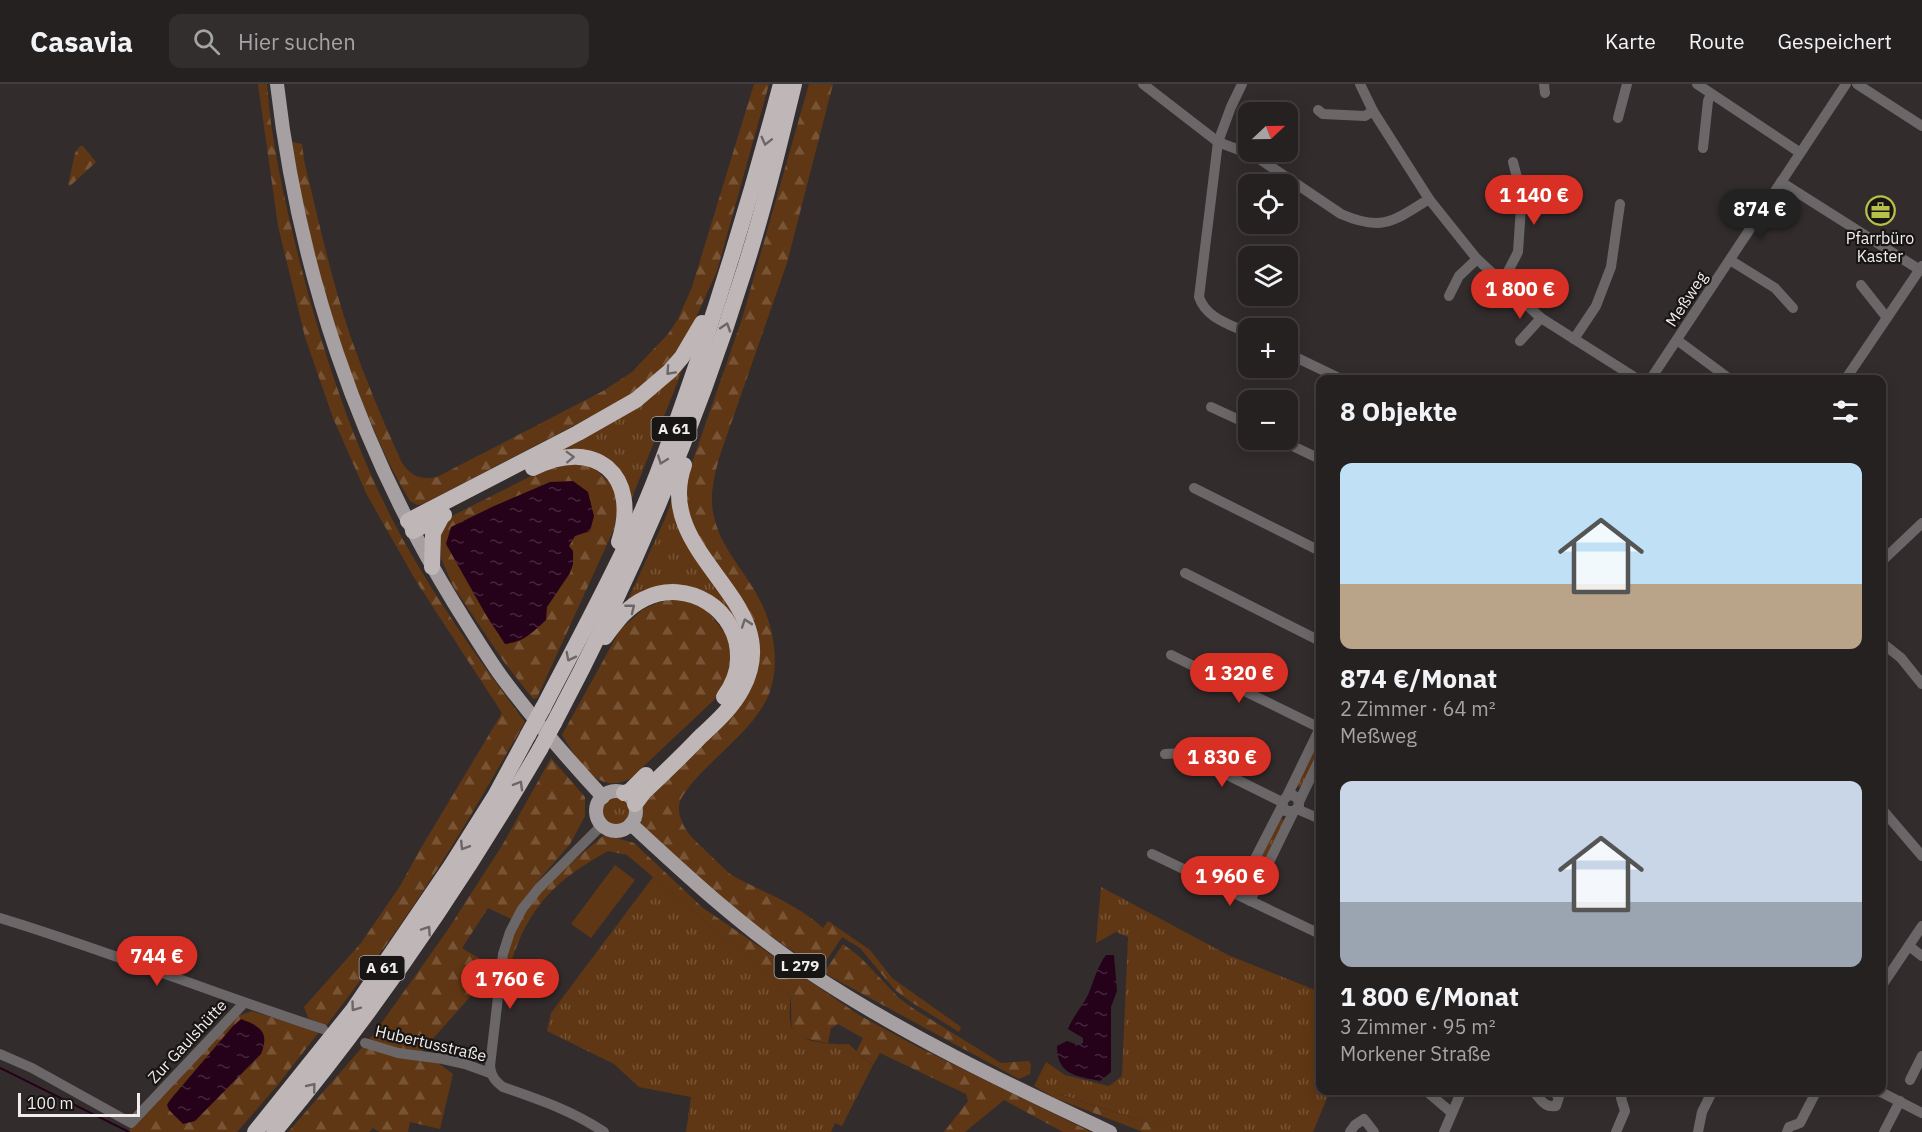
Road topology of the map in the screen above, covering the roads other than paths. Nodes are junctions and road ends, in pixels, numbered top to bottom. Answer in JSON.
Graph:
{"nodes":[{"id":1,"x":277,"y":84,"type":"edge"},
{"id":2,"x":781,"y":84,"type":"edge"},
{"id":3,"x":794,"y":84,"type":"edge"},
{"id":4,"x":1143,"y":84,"type":"edge"},
{"id":5,"x":1242,"y":84,"type":"edge"},
{"id":6,"x":1360,"y":84,"type":"edge"},
{"id":7,"x":1627,"y":84,"type":"edge"},
{"id":8,"x":1696,"y":84,"type":"edge"},
{"id":9,"x":1846,"y":84,"type":"edge"},
{"id":10,"x":1857,"y":84,"type":"edge"},
{"id":11,"x":1711,"y":94,"type":"junction"},
{"id":12,"x":1318,"y":110,"type":"dead end"},
{"id":13,"x":1373,"y":111,"type":"junction"},
{"id":14,"x":1618,"y":118,"type":"dead end"},
{"id":15,"x":1921,"y":123,"type":"edge"},
{"id":16,"x":1218,"y":142,"type":"junction"},
{"id":17,"x":1703,"y":148,"type":"dead end"},
{"id":18,"x":1800,"y":152,"type":"junction"},
{"id":19,"x":1513,"y":162,"type":"dead end"},
{"id":20,"x":1781,"y":182,"type":"junction"},
{"id":21,"x":1429,"y":199,"type":"junction"},
{"id":22,"x":1620,"y":204,"type":"dead end"},
{"id":23,"x":1476,"y":259,"type":"junction"},
{"id":24,"x":1730,"y":260,"type":"junction"},
{"id":25,"x":729,"y":266,"type":"junction"},
{"id":26,"x":1921,"y":268,"type":"edge"},
{"id":27,"x":1502,"y":284,"type":"junction"},
{"id":28,"x":1861,"y":285,"type":"dead end"},
{"id":29,"x":1449,"y":296,"type":"dead end"},
{"id":30,"x":1793,"y":308,"type":"dead end"},
{"id":31,"x":1541,"y":318,"type":"junction"},
{"id":32,"x":1887,"y":318,"type":"junction"},
{"id":33,"x":1238,"y":328,"type":"edge"},
{"id":34,"x":1574,"y":339,"type":"junction"},
{"id":35,"x":1677,"y":340,"type":"junction"},
{"id":36,"x":1520,"y":341,"type":"dead end"},
{"id":37,"x":1298,"y":358,"type":"edge"},
{"id":38,"x":1333,"y":375,"type":"edge"},
{"id":39,"x":1631,"y":375,"type":"edge"},
{"id":40,"x":1653,"y":375,"type":"edge"},
{"id":41,"x":1724,"y":375,"type":"edge"},
{"id":42,"x":1848,"y":375,"type":"edge"},
{"id":43,"x":700,"y":402,"type":"junction"},
{"id":44,"x":1211,"y":407,"type":"dead end"},
{"id":45,"x":1238,"y":419,"type":"edge"},
{"id":46,"x":1298,"y":449,"type":"edge"},
{"id":47,"x":1316,"y":457,"type":"edge"},
{"id":48,"x":1194,"y":488,"type":"dead end"},
{"id":49,"x":442,"y":516,"type":"junction"},
{"id":50,"x":1922,"y":523,"type":"edge"},
{"id":51,"x":410,"y":526,"type":"junction"},
{"id":52,"x":1316,"y":549,"type":"edge"},
{"id":53,"x":1886,"y":557,"type":"edge"},
{"id":54,"x":432,"y":567,"type":"junction"},
{"id":55,"x":1185,"y":573,"type":"dead end"},
{"id":56,"x":606,"y":586,"type":"junction"},
{"id":57,"x":1316,"y":639,"type":"edge"},
{"id":58,"x":1886,"y":646,"type":"edge"},
{"id":59,"x":1171,"y":655,"type":"dead end"},
{"id":60,"x":582,"y":670,"type":"junction"},
{"id":61,"x":1922,"y":684,"type":"edge"},
{"id":62,"x":1316,"y":726,"type":"edge"},
{"id":63,"x":1316,"y":736,"type":"edge"},
{"id":64,"x":1165,"y":754,"type":"dead end"},
{"id":65,"x":1316,"y":767,"type":"edge"},
{"id":66,"x":603,"y":797,"type":"junction"},
{"id":67,"x":629,"y":799,"type":"junction"},
{"id":68,"x":1284,"y":801,"type":"junction"},
{"id":69,"x":1297,"y":808,"type":"junction"},
{"id":70,"x":1886,"y":814,"type":"edge"},
{"id":71,"x":1316,"y":817,"type":"edge"},
{"id":72,"x":602,"y":825,"type":"junction"},
{"id":73,"x":631,"y":825,"type":"junction"},
{"id":74,"x":1152,"y":854,"type":"dead end"},
{"id":75,"x":1922,"y":856,"type":"edge"},
{"id":76,"x":1237,"y":894,"type":"junction"},
{"id":77,"x":1250,"y":901,"type":"junction"},
{"id":78,"x":0,"y":918,"type":"edge"},
{"id":79,"x":1922,"y":926,"type":"edge"},
{"id":80,"x":1316,"y":932,"type":"edge"},
{"id":81,"x":1909,"y":946,"type":"junction"},
{"id":82,"x":1922,"y":956,"type":"edge"},
{"id":83,"x":1886,"y":980,"type":"edge"},
{"id":84,"x":244,"y":1003,"type":"junction"},
{"id":85,"x":323,"y":1029,"type":"dead end"},
{"id":86,"x":365,"y":1043,"type":"dead end"},
{"id":87,"x":0,"y":1054,"type":"edge"},
{"id":88,"x":1922,"y":1056,"type":"edge"},
{"id":89,"x":490,"y":1073,"type":"junction"},
{"id":90,"x":1910,"y":1080,"type":"dead end"},
{"id":91,"x":1886,"y":1094,"type":"edge"},
{"id":92,"x":1431,"y":1095,"type":"edge"},
{"id":93,"x":1460,"y":1095,"type":"edge"},
{"id":94,"x":1538,"y":1095,"type":"edge"},
{"id":95,"x":1557,"y":1095,"type":"edge"},
{"id":96,"x":1622,"y":1095,"type":"edge"},
{"id":97,"x":1710,"y":1095,"type":"edge"},
{"id":98,"x":1814,"y":1095,"type":"edge"},
{"id":99,"x":1899,"y":1101,"type":"junction"},
{"id":100,"x":1452,"y":1113,"type":"junction"},
{"id":101,"x":1922,"y":1113,"type":"edge"},
{"id":102,"x":255,"y":1132,"type":"edge"},
{"id":103,"x":274,"y":1132,"type":"edge"},
{"id":104,"x":604,"y":1132,"type":"edge"},
{"id":105,"x":1110,"y":1132,"type":"edge"},
{"id":106,"x":1350,"y":1132,"type":"edge"},
{"id":107,"x":1374,"y":1132,"type":"edge"},
{"id":108,"x":1444,"y":1132,"type":"edge"},
{"id":109,"x":1616,"y":1132,"type":"edge"},
{"id":110,"x":1698,"y":1132,"type":"edge"},
{"id":111,"x":1787,"y":1132,"type":"edge"},
{"id":112,"x":1884,"y":1132,"type":"edge"}],
"edges":[{"from":1,"to":51,"type":"main road"},
{"from":2,"to":25,"type":"highway","number":"A 61","one_way":true},
{"from":43,"to":3,"type":"highway","number":"A 61","one_way":true},
{"from":4,"to":16,"type":"street"},
{"from":5,"to":16,"type":"street"},
{"from":6,"to":13,"type":"street"},
{"from":7,"to":14,"type":"street"},
{"from":8,"to":11,"type":"street"},
{"from":9,"to":18,"type":"street","name":"Meßweg"},
{"from":10,"to":15,"type":"street"},
{"from":11,"to":17,"type":"street"},
{"from":11,"to":18,"type":"street"},
{"from":12,"to":13,"type":"street"},
{"from":13,"to":21,"type":"street"},
{"from":16,"to":21,"type":"street"},
{"from":16,"to":33,"type":"street"},
{"from":18,"to":20,"type":"street","name":"Meßweg"},
{"from":19,"to":27,"type":"street"},
{"from":20,"to":24,"type":"street","name":"Meßweg"},
{"from":20,"to":26,"type":"street"},
{"from":21,"to":23,"type":"street"},
{"from":22,"to":34,"type":"street"},
{"from":23,"to":27,"type":"street"},
{"from":23,"to":29,"type":"street"},
{"from":24,"to":30,"type":"street"},
{"from":24,"to":35,"type":"street","name":"Meßweg"},
{"from":25,"to":51,"type":"highway","one_way":true},
{"from":25,"to":56,"type":"highway","number":"A 61","one_way":true},
{"from":26,"to":32,"type":"street"},
{"from":27,"to":31,"type":"street"},
{"from":28,"to":32,"type":"street"},
{"from":31,"to":34,"type":"street"},
{"from":31,"to":36,"type":"street"},
{"from":32,"to":42,"type":"street"},
{"from":34,"to":39,"type":"street"},
{"from":35,"to":40,"type":"street","name":"Meßweg"},
{"from":35,"to":41,"type":"street"},
{"from":37,"to":38,"type":"street"},
{"from":43,"to":60,"type":"highway","number":"A 61"},
{"from":67,"to":43,"type":"highway","one_way":true},
{"from":44,"to":45,"type":"street"},
{"from":46,"to":47,"type":"street"},
{"from":48,"to":52,"type":"street"},
{"from":49,"to":51,"type":"highway"},
{"from":49,"to":54,"type":"highway"},
{"from":49,"to":56,"type":"highway","one_way":true},
{"from":50,"to":53,"type":"street"},
{"from":51,"to":54,"type":"main road"},
{"from":54,"to":66,"type":"main road"},
{"from":55,"to":57,"type":"street"},
{"from":56,"to":102,"type":"highway","number":"A 61","one_way":true,"bridge":true},
{"from":58,"to":61,"type":"street"},
{"from":59,"to":62,"type":"street"},
{"from":60,"to":67,"type":"highway","one_way":true},
{"from":103,"to":60,"type":"highway","number":"A 61","one_way":true,"bridge":true},
{"from":63,"to":68,"type":"street"},
{"from":64,"to":68,"type":"street"},
{"from":65,"to":69,"type":"street"},
{"from":66,"to":67,"type":"main road"},
{"from":66,"to":72,"type":"main road"},
{"from":67,"to":73,"type":"main road"},
{"from":68,"to":69,"type":"street"},
{"from":68,"to":76,"type":"street"},
{"from":69,"to":71,"type":"street"},
{"from":69,"to":77,"type":"street"},
{"from":70,"to":75,"type":"street"},
{"from":72,"to":73,"type":"main road"},
{"from":72,"to":89,"type":"street"},
{"from":73,"to":105,"type":"main road","number":"L 279"},
{"from":74,"to":76,"type":"street"},
{"from":76,"to":77,"type":"street"},
{"from":77,"to":80,"type":"street"},
{"from":78,"to":84,"type":"street"},
{"from":79,"to":81,"type":"street"},
{"from":81,"to":82,"type":"street"},
{"from":81,"to":83,"type":"street"},
{"from":84,"to":85,"type":"street"},
{"from":84,"to":87,"type":"street","name":"Zur Gaulshütte"},
{"from":86,"to":89,"type":"street","name":"Hubertusstraße"},
{"from":88,"to":90,"type":"street"},
{"from":89,"to":104,"type":"street","name":"Hubertusstraße"},
{"from":91,"to":99,"type":"street"},
{"from":92,"to":100,"type":"street"},
{"from":93,"to":100,"type":"street"},
{"from":94,"to":95,"type":"street"},
{"from":96,"to":109,"type":"street"},
{"from":97,"to":110,"type":"street"},
{"from":98,"to":111,"type":"street"},
{"from":99,"to":101,"type":"street"},
{"from":99,"to":112,"type":"street"},
{"from":100,"to":108,"type":"street"},
{"from":106,"to":107,"type":"street"}]}
